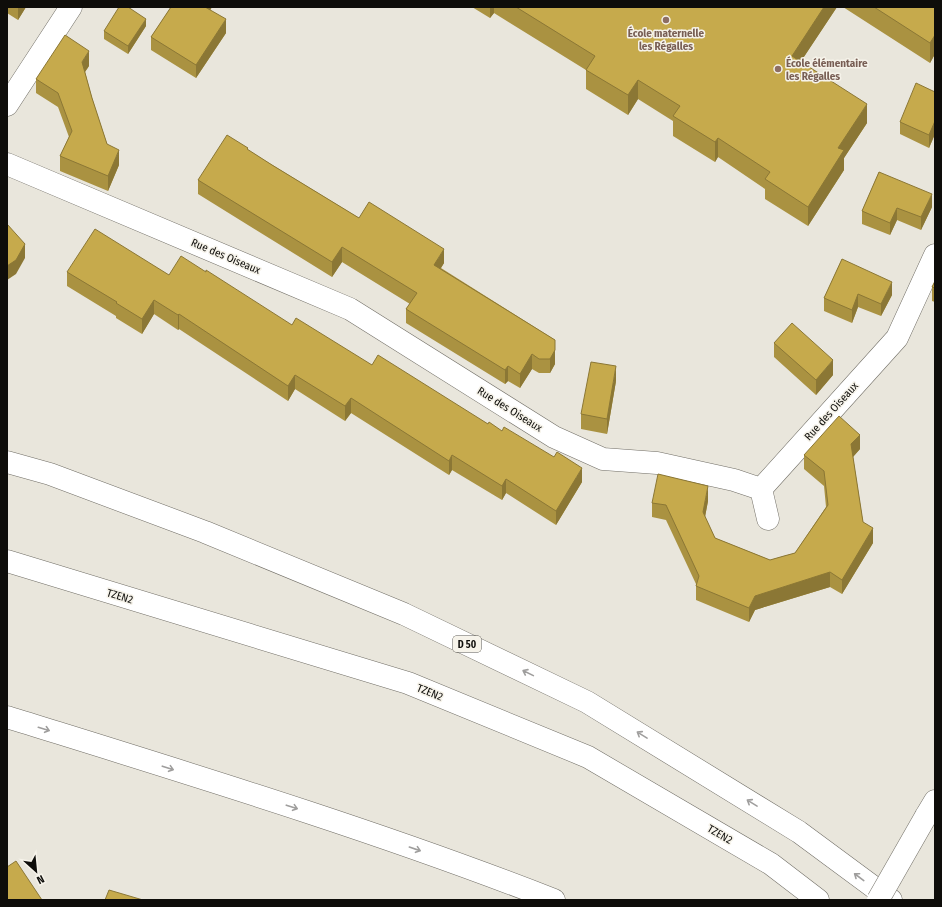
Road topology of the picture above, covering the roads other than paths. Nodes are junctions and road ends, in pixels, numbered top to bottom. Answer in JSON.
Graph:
{"nodes":[{"id":1,"x":70,"y":7,"type":"edge"},
{"id":2,"x":7,"y":105,"type":"edge"},
{"id":3,"x":7,"y":164,"type":"edge"},
{"id":4,"x":935,"y":255,"type":"edge"},
{"id":5,"x":7,"y":462,"type":"edge"},
{"id":6,"x":761,"y":489,"type":"junction"},
{"id":7,"x":768,"y":520,"type":"dead end"},
{"id":8,"x":7,"y":562,"type":"edge"},
{"id":9,"x":7,"y":717,"type":"edge"},
{"id":10,"x":930,"y":808,"type":"edge"},
{"id":11,"x":554,"y":900,"type":"edge"},
{"id":12,"x":818,"y":900,"type":"edge"},
{"id":13,"x":878,"y":900,"type":"edge"},
{"id":14,"x":891,"y":900,"type":"edge"}],
"edges":[{"from":1,"to":2,"type":"main road"},
{"from":3,"to":6,"type":"main road","name":"Rue des Oiseaux"},
{"from":4,"to":6,"type":"main road","name":"Rue des Oiseaux"},
{"from":14,"to":5,"type":"main road","number":"D 50","one_way":true},
{"from":6,"to":7,"type":"main road"},
{"from":8,"to":12,"type":"main road","name":"TZEN2"},
{"from":9,"to":11,"type":"main road","one_way":true},
{"from":10,"to":13,"type":"main road","bridge":true}]}
